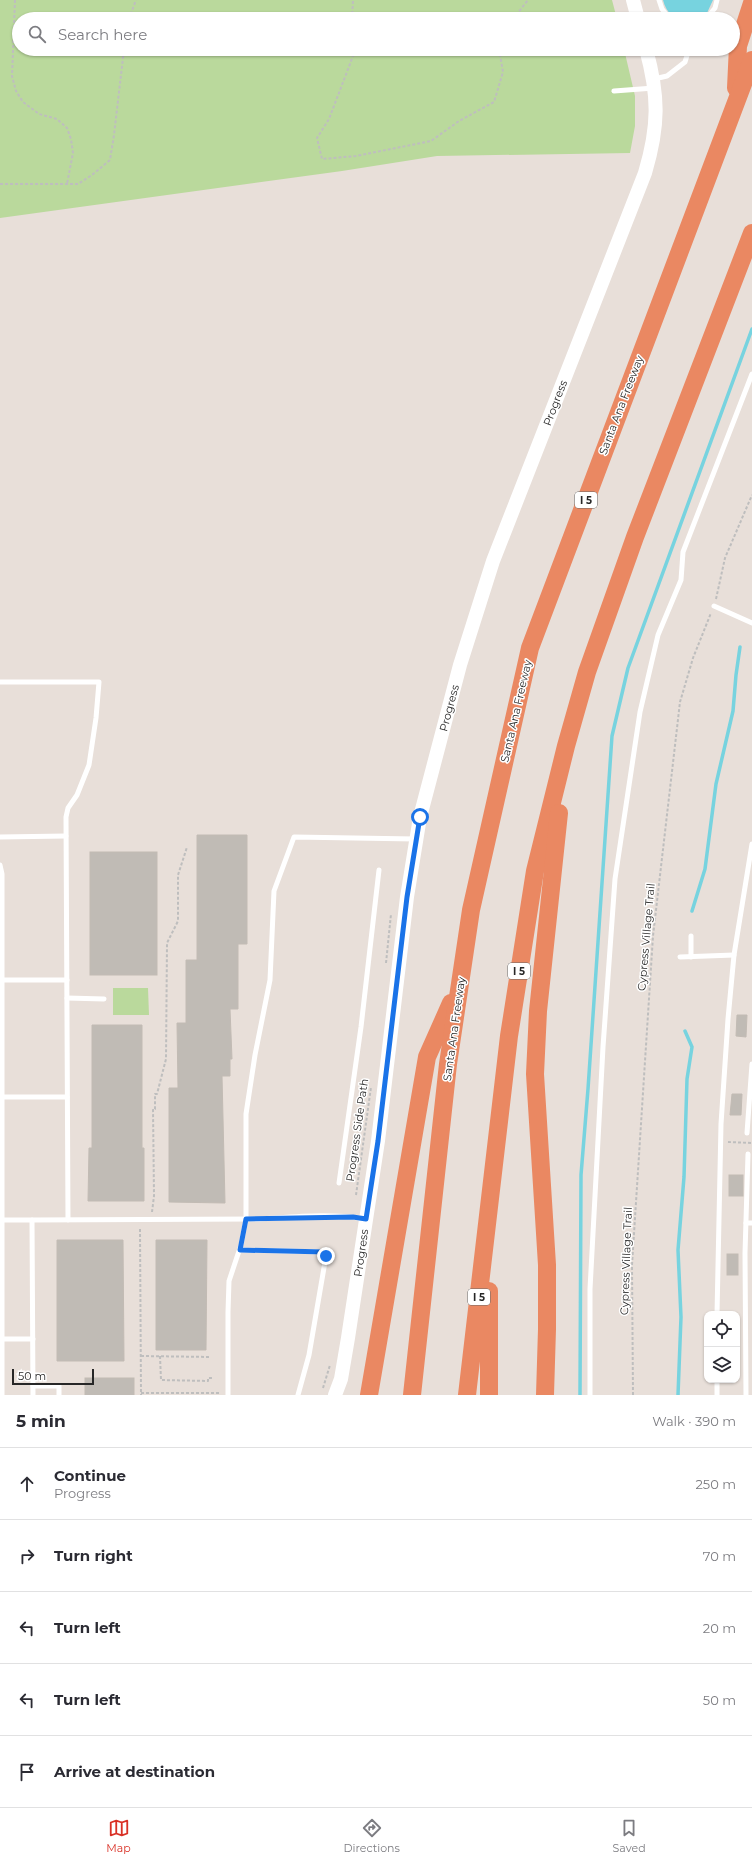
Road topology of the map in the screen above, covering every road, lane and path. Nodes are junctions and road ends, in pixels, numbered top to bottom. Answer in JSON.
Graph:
{"nodes":[{"id":1,"x":15,"y":0,"type":"edge"},
{"id":2,"x":136,"y":0,"type":"edge"},
{"id":3,"x":353,"y":0,"type":"edge"},
{"id":4,"x":528,"y":0,"type":"edge"},
{"id":5,"x":633,"y":0,"type":"edge"},
{"id":6,"x":659,"y":0,"type":"edge"},
{"id":7,"x":717,"y":0,"type":"edge"},
{"id":8,"x":752,"y":3,"type":"edge"},
{"id":9,"x":15,"y":12,"type":"edge"},
{"id":10,"x":132,"y":12,"type":"edge"},
{"id":11,"x":352,"y":12,"type":"edge"},
{"id":12,"x":519,"y":12,"type":"edge"},
{"id":13,"x":636,"y":12,"type":"edge"},
{"id":14,"x":664,"y":12,"type":"edge"},
{"id":15,"x":712,"y":12,"type":"edge"},
{"id":16,"x":740,"y":40,"type":"edge"},
{"id":17,"x":13,"y":56,"type":"edge"},
{"id":18,"x":123,"y":56,"type":"edge"},
{"id":19,"x":353,"y":56,"type":"edge"},
{"id":20,"x":501,"y":56,"type":"edge"},
{"id":21,"x":648,"y":56,"type":"edge"},
{"id":22,"x":687,"y":56,"type":"edge"},
{"id":23,"x":738,"y":56,"type":"edge"},
{"id":24,"x":752,"y":60,"type":"edge"},
{"id":25,"x":654,"y":83,"type":"junction"},
{"id":26,"x":614,"y":91,"type":"dead end"},
{"id":27,"x":736,"y":101,"type":"junction"},
{"id":28,"x":0,"y":184,"type":"edge"},
{"id":29,"x":67,"y":184,"type":"junction"},
{"id":30,"x":752,"y":232,"type":"edge"},
{"id":31,"x":752,"y":374,"type":"edge"},
{"id":32,"x":752,"y":495,"type":"edge"},
{"id":33,"x":714,"y":606,"type":"junction"},
{"id":34,"x":752,"y":623,"type":"edge"},
{"id":35,"x":0,"y":682,"type":"edge"},
{"id":36,"x":566,"y":746,"type":"junction"},
{"id":37,"x":66,"y":836,"type":"junction"},
{"id":38,"x":0,"y":837,"type":"edge"},
{"id":39,"x":417,"y":839,"type":"junction"},
{"id":40,"x":752,"y":844,"type":"edge"},
{"id":41,"x":187,"y":848,"type":"dead end"},
{"id":42,"x":0,"y":865,"type":"edge"},
{"id":43,"x":379,"y":870,"type":"dead end"},
{"id":44,"x":692,"y":936,"type":"dead end"},
{"id":45,"x":734,"y":955,"type":"junction"},
{"id":46,"x":680,"y":957,"type":"dead end"},
{"id":47,"x":691,"y":957,"type":"junction"},
{"id":48,"x":2,"y":980,"type":"junction"},
{"id":49,"x":67,"y":980,"type":"junction"},
{"id":50,"x":461,"y":980,"type":"junction"},
{"id":51,"x":67,"y":998,"type":"junction"},
{"id":52,"x":104,"y":998,"type":"dead end"},
{"id":53,"x":752,"y":1065,"type":"edge"},
{"id":54,"x":371,"y":1085,"type":"dead end"},
{"id":55,"x":2,"y":1097,"type":"junction"},
{"id":56,"x":68,"y":1097,"type":"junction"},
{"id":57,"x":746,"y":1133,"type":"joint"},
{"id":58,"x":720,"y":1142,"type":"junction"},
{"id":59,"x":751,"y":1143,"type":"edge"},
{"id":60,"x":748,"y":1154,"type":"joint"},
{"id":61,"x":339,"y":1183,"type":"dead end"},
{"id":62,"x":490,"y":1198,"type":"junction"},
{"id":63,"x":355,"y":1201,"type":"dead end"},
{"id":64,"x":152,"y":1209,"type":"dead end"},
{"id":65,"x":246,"y":1219,"type":"junction"},
{"id":66,"x":366,"y":1219,"type":"junction"},
{"id":67,"x":2,"y":1220,"type":"junction"},
{"id":68,"x":32,"y":1220,"type":"junction"},
{"id":69,"x":68,"y":1220,"type":"junction"},
{"id":70,"x":746,"y":1223,"type":"junction"},
{"id":71,"x":752,"y":1223,"type":"edge"},
{"id":72,"x":140,"y":1229,"type":"dead end"},
{"id":73,"x":240,"y":1250,"type":"junction"},
{"id":74,"x":717,"y":1311,"type":"edge"},
{"id":75,"x":2,"y":1339,"type":"junction"},
{"id":76,"x":33,"y":1339,"type":"junction"},
{"id":77,"x":141,"y":1356,"type":"junction"},
{"id":78,"x":160,"y":1356,"type":"junction"},
{"id":79,"x":211,"y":1357,"type":"dead end"},
{"id":80,"x":330,"y":1363,"type":"dead end"},
{"id":81,"x":212,"y":1378,"type":"dead end"},
{"id":82,"x":717,"y":1383,"type":"edge"},
{"id":83,"x":33,"y":1386,"type":"junction"},
{"id":84,"x":141,"y":1394,"type":"edge"},
{"id":85,"x":228,"y":1394,"type":"edge"},
{"id":86,"x":328,"y":1394,"type":"edge"},
{"id":87,"x":2,"y":1395,"type":"edge"},
{"id":88,"x":33,"y":1395,"type":"edge"},
{"id":89,"x":58,"y":1395,"type":"edge"},
{"id":90,"x":298,"y":1395,"type":"edge"},
{"id":91,"x":369,"y":1395,"type":"edge"},
{"id":92,"x":412,"y":1395,"type":"edge"},
{"id":93,"x":467,"y":1395,"type":"edge"},
{"id":94,"x":489,"y":1395,"type":"edge"},
{"id":95,"x":545,"y":1395,"type":"edge"},
{"id":96,"x":590,"y":1395,"type":"edge"},
{"id":97,"x":633,"y":1395,"type":"edge"},
{"id":98,"x":717,"y":1395,"type":"edge"},
{"id":99,"x":746,"y":1395,"type":"edge"}],
"edges":[{"from":1,"to":9,"type":"path"},
{"from":2,"to":10,"type":"path"},
{"from":3,"to":11,"type":"path"},
{"from":4,"to":12,"type":"path"},
{"from":5,"to":13,"type":"street"},
{"from":6,"to":14,"type":"lane"},
{"from":7,"to":15,"type":"lane"},
{"from":8,"to":16,"type":"highway"},
{"from":17,"to":29,"type":"path"},
{"from":18,"to":29,"type":"path"},
{"from":19,"to":20,"type":"path"},
{"from":21,"to":25,"type":"street","name":"Progress"},
{"from":22,"to":25,"type":"lane"},
{"from":23,"to":27,"type":"highway"},
{"from":24,"to":27,"type":"highway","name":"Santa Ana Freeway","number":"I 5"},
{"from":25,"to":26,"type":"lane"},
{"from":25,"to":39,"type":"street","name":"Progress"},
{"from":27,"to":50,"type":"highway","name":"Santa Ana Freeway","number":"I 5"},
{"from":28,"to":29,"type":"path"},
{"from":30,"to":36,"type":"highway","number":"I 5"},
{"from":31,"to":96,"type":"lane"},
{"from":32,"to":33,"type":"path","name":"Cypress Village Trail"},
{"from":33,"to":34,"type":"lane"},
{"from":33,"to":97,"type":"path","name":"Cypress Village Trail"},
{"from":35,"to":37,"type":"lane"},
{"from":36,"to":62,"type":"highway","number":"I 5"},
{"from":36,"to":95,"type":"highway"},
{"from":37,"to":38,"type":"lane"},
{"from":37,"to":49,"type":"lane"},
{"from":39,"to":65,"type":"lane"},
{"from":39,"to":66,"type":"street","name":"Progress"},
{"from":40,"to":45,"type":"lane"},
{"from":41,"to":64,"type":"path"},
{"from":42,"to":48,"type":"lane"},
{"from":43,"to":61,"type":"lane"},
{"from":44,"to":47,"type":"lane"},
{"from":45,"to":47,"type":"lane"},
{"from":45,"to":58,"type":"lane"},
{"from":46,"to":47,"type":"lane"},
{"from":48,"to":49,"type":"lane"},
{"from":48,"to":55,"type":"lane"},
{"from":49,"to":51,"type":"lane"},
{"from":50,"to":91,"type":"highway"},
{"from":50,"to":92,"type":"highway","name":"Santa Ana Freeway","number":"I 5"},
{"from":51,"to":52,"type":"lane"},
{"from":51,"to":56,"type":"lane"},
{"from":53,"to":57,"type":"lane"},
{"from":54,"to":63,"type":"path","name":"Progress Side Path"},
{"from":55,"to":56,"type":"lane"},
{"from":55,"to":67,"type":"lane"},
{"from":56,"to":69,"type":"lane"},
{"from":57,"to":59,"type":"path"},
{"from":58,"to":59,"type":"path"},
{"from":58,"to":74,"type":"lane"},
{"from":59,"to":60,"type":"path"},
{"from":60,"to":70,"type":"lane"},
{"from":62,"to":93,"type":"highway","number":"I 5"},
{"from":62,"to":94,"type":"highway"},
{"from":65,"to":66,"type":"lane"},
{"from":65,"to":69,"type":"lane"},
{"from":65,"to":73,"type":"lane"},
{"from":66,"to":86,"type":"street","name":"Progress"},
{"from":67,"to":68,"type":"lane"},
{"from":67,"to":75,"type":"lane"},
{"from":68,"to":69,"type":"lane"},
{"from":68,"to":76,"type":"lane"},
{"from":70,"to":71,"type":"lane"},
{"from":70,"to":99,"type":"lane"},
{"from":72,"to":77,"type":"path"},
{"from":73,"to":85,"type":"lane"},
{"from":73,"to":90,"type":"lane"},
{"from":75,"to":76,"type":"lane"},
{"from":75,"to":87,"type":"lane"},
{"from":76,"to":83,"type":"lane"},
{"from":77,"to":78,"type":"path"},
{"from":77,"to":84,"type":"path"},
{"from":78,"to":79,"type":"path"},
{"from":78,"to":81,"type":"path"},
{"from":80,"to":86,"type":"path"},
{"from":82,"to":98,"type":"lane"},
{"from":83,"to":88,"type":"lane"},
{"from":83,"to":89,"type":"lane"},
{"from":84,"to":85,"type":"path"}]}
